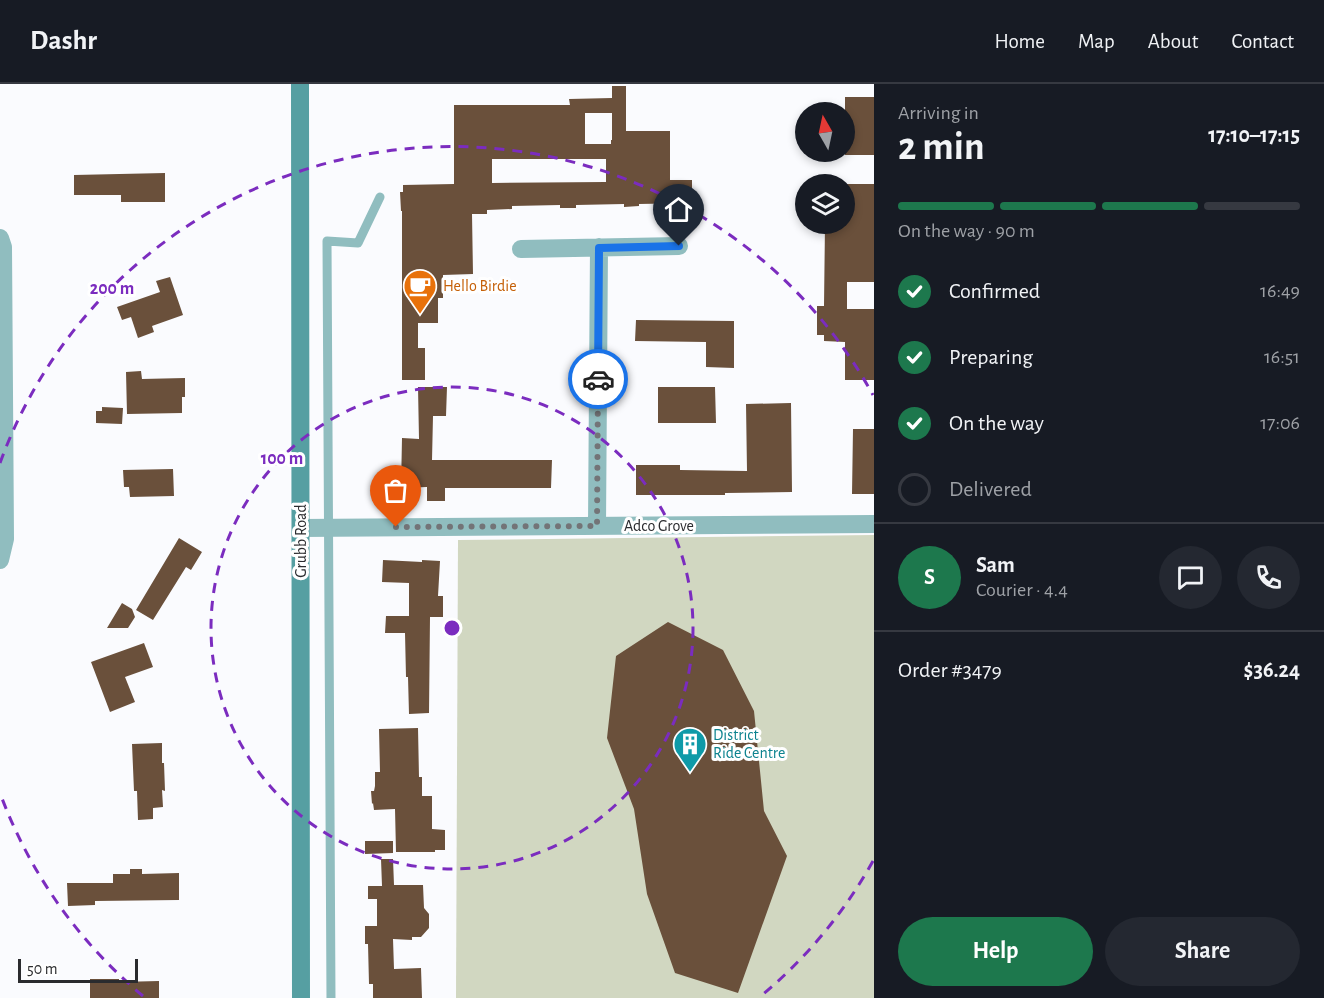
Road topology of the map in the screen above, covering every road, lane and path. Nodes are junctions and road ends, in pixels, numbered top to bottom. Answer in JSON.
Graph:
{"nodes":[{"id":1,"x":300,"y":84,"type":"edge"},
{"id":2,"x":380,"y":197,"type":"dead end"},
{"id":3,"x":0,"y":238,"type":"edge"},
{"id":4,"x":679,"y":246,"type":"dead end"},
{"id":5,"x":599,"y":248,"type":"junction"},
{"id":6,"x":521,"y":249,"type":"dead end"},
{"id":7,"x":874,"y":524,"type":"edge"},
{"id":8,"x":597,"y":526,"type":"junction"},
{"id":9,"x":301,"y":528,"type":"junction"},
{"id":10,"x":328,"y":528,"type":"junction"},
{"id":11,"x":0,"y":560,"type":"edge"},
{"id":12,"x":301,"y":998,"type":"edge"},
{"id":13,"x":331,"y":998,"type":"edge"}],
"edges":[{"from":1,"to":9,"type":"main road","name":"Grubb Road"},
{"from":2,"to":10,"type":"lane","name":"Grubb Road"},
{"from":3,"to":11,"type":"street"},
{"from":4,"to":5,"type":"street"},
{"from":5,"to":6,"type":"street"},
{"from":5,"to":8,"type":"street"},
{"from":7,"to":8,"type":"street","name":"Adco Grove"},
{"from":8,"to":10,"type":"street","name":"Adco Grove"},
{"from":9,"to":10,"type":"street","name":"Adco Grove"},
{"from":9,"to":12,"type":"main road","name":"Grubb Road"},
{"from":10,"to":13,"type":"lane","name":"Grubb Road"}]}
